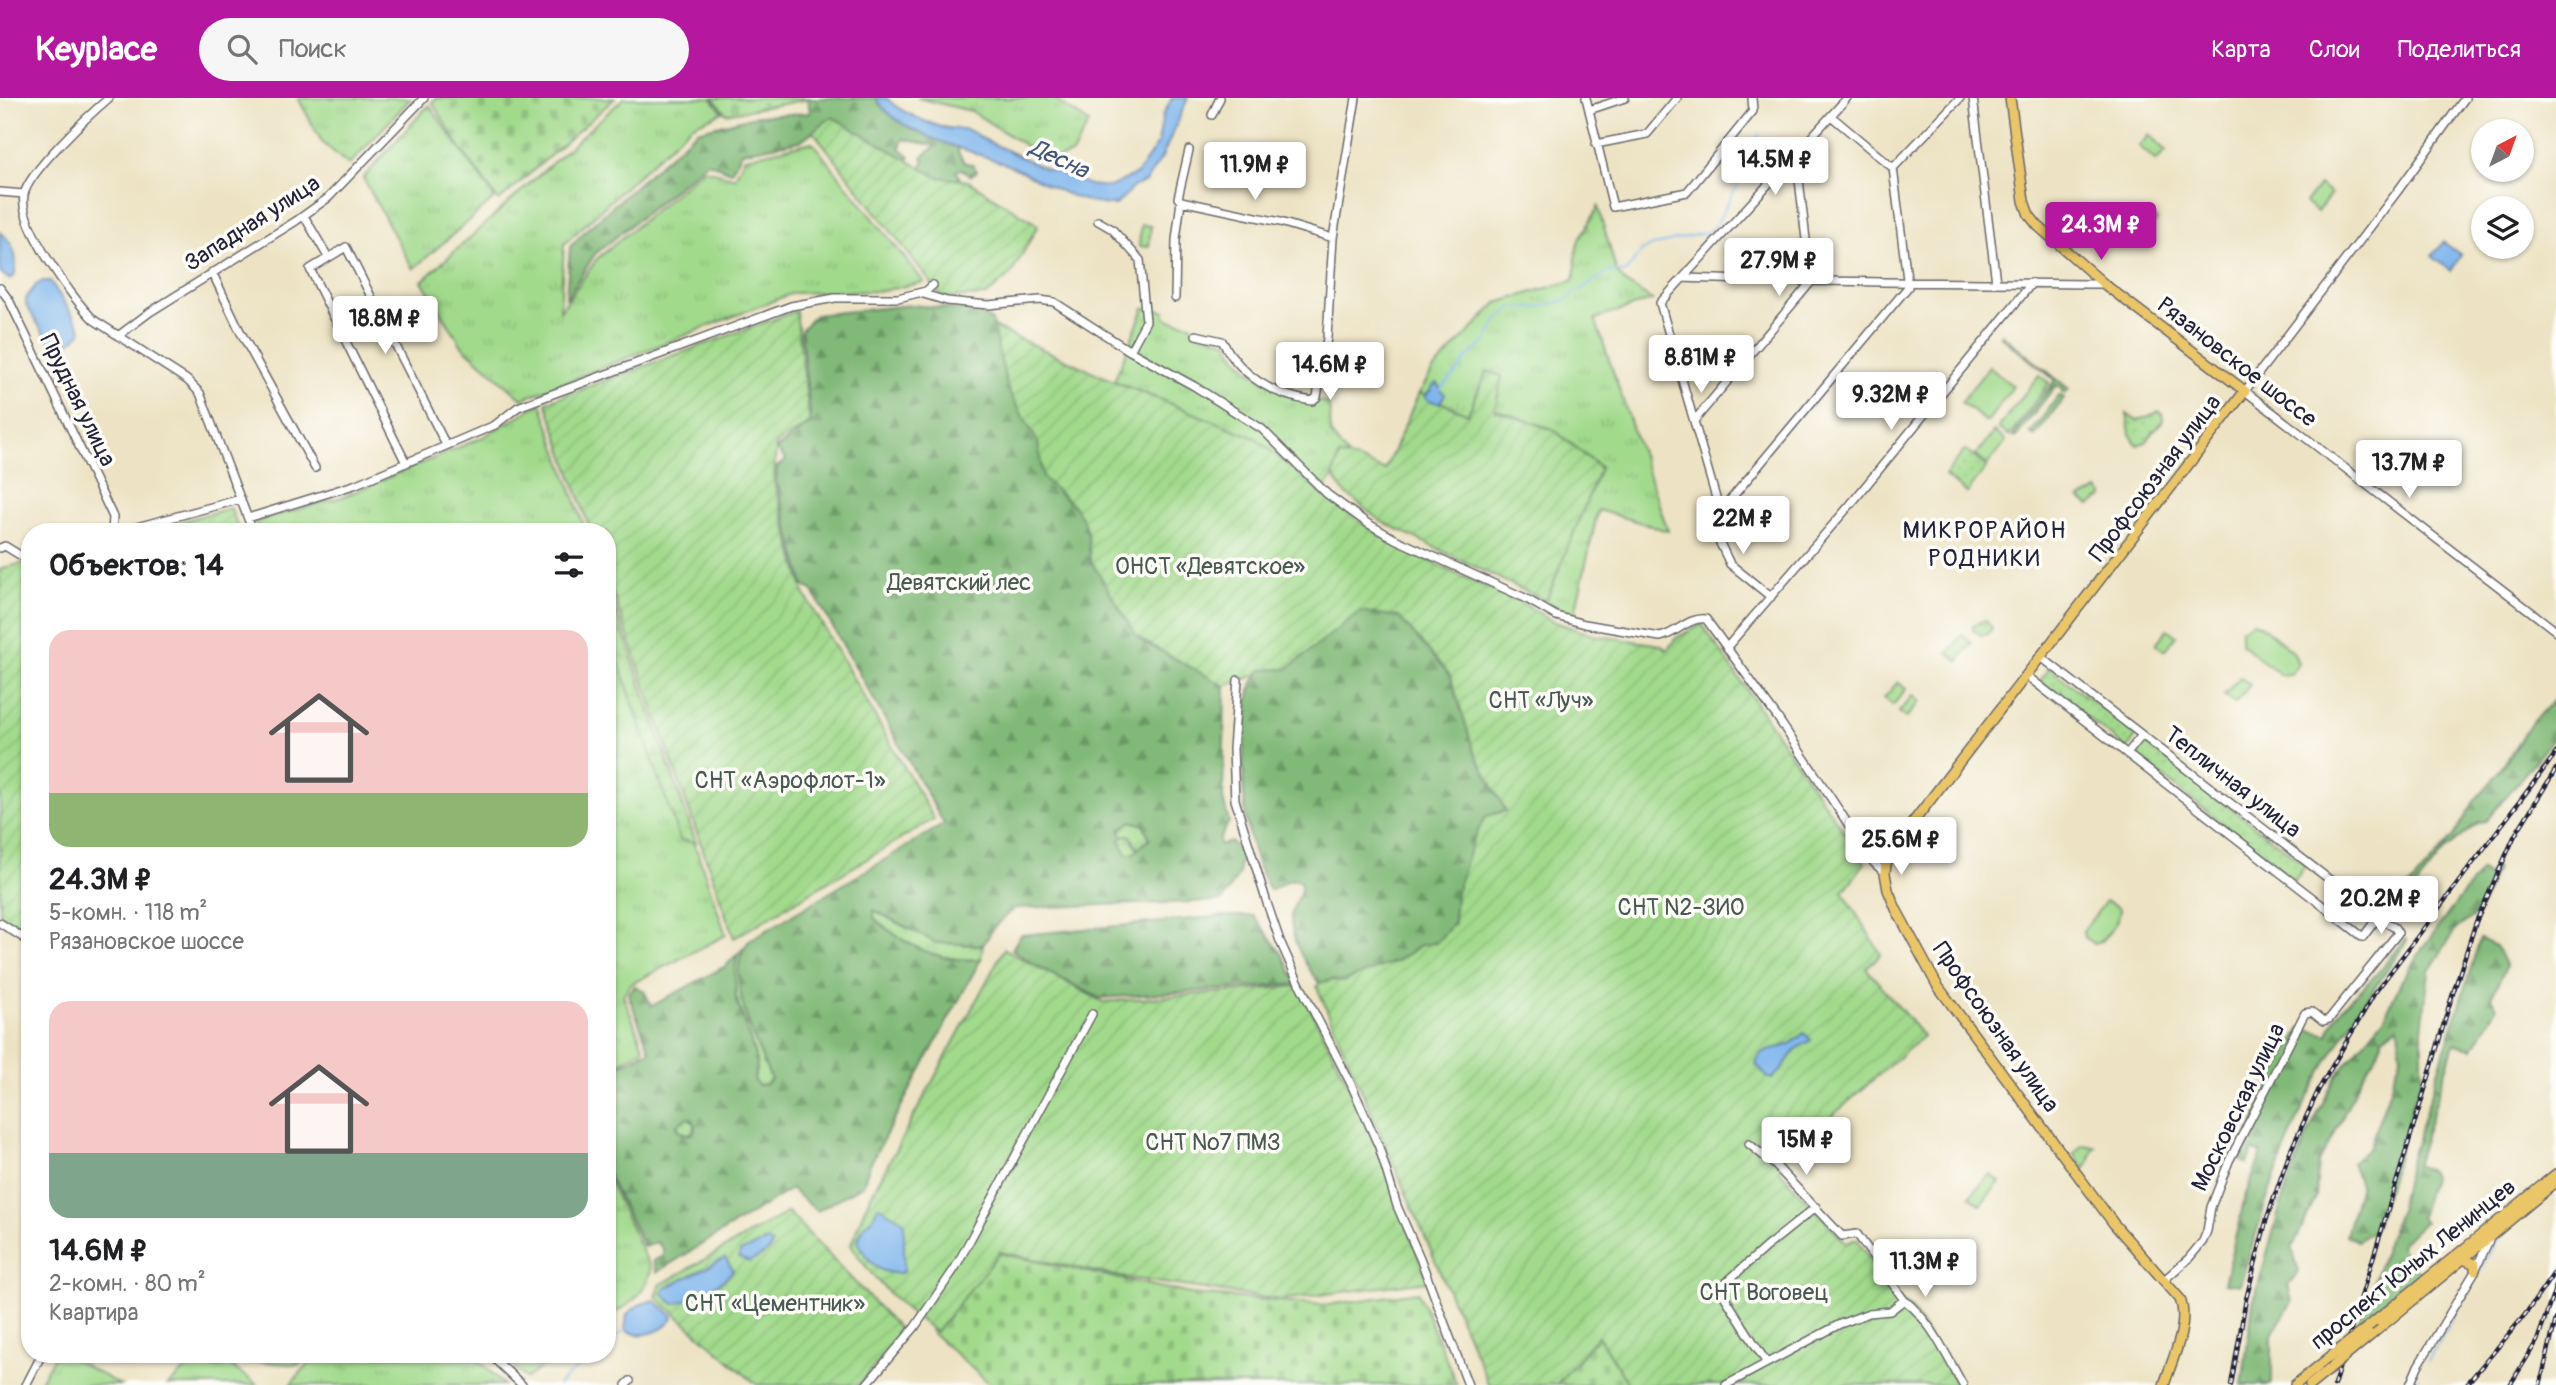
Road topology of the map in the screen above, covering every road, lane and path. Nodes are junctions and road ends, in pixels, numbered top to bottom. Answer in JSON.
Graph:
{"nodes":[{"id":1,"x":109,"y":98,"type":"edge"},
{"id":2,"x":424,"y":98,"type":"edge"},
{"id":3,"x":1220,"y":98,"type":"edge"},
{"id":4,"x":1356,"y":98,"type":"edge"},
{"id":5,"x":1586,"y":98,"type":"edge"},
{"id":6,"x":1625,"y":98,"type":"edge"},
{"id":7,"x":1678,"y":98,"type":"edge"},
{"id":8,"x":1752,"y":98,"type":"edge"},
{"id":9,"x":1847,"y":98,"type":"edge"},
{"id":10,"x":1960,"y":98,"type":"edge"},
{"id":11,"x":1973,"y":98,"type":"edge"},
{"id":12,"x":2010,"y":98,"type":"edge"},
{"id":13,"x":2465,"y":98,"type":"edge"},
{"id":14,"x":1588,"y":110,"type":"junction"},
{"id":15,"x":1212,"y":115,"type":"dead end"},
{"id":16,"x":1831,"y":116,"type":"junction"},
{"id":17,"x":1596,"y":144,"type":"junction"},
{"id":18,"x":1189,"y":150,"type":"dead end"},
{"id":19,"x":1796,"y":154,"type":"junction"},
{"id":20,"x":1893,"y":168,"type":"junction"},
{"id":21,"x":0,"y":192,"type":"edge"},
{"id":22,"x":24,"y":194,"type":"junction"},
{"id":23,"x":1181,"y":201,"type":"junction"},
{"id":24,"x":304,"y":216,"type":"junction"},
{"id":25,"x":1098,"y":221,"type":"dead end"},
{"id":26,"x":1333,"y":239,"type":"junction"},
{"id":27,"x":328,"y":257,"type":"junction"},
{"id":28,"x":212,"y":272,"type":"junction"},
{"id":29,"x":1682,"y":278,"type":"junction"},
{"id":30,"x":1908,"y":281,"type":"junction"},
{"id":31,"x":1811,"y":282,"type":"junction"},
{"id":32,"x":1996,"y":282,"type":"junction"},
{"id":33,"x":2032,"y":283,"type":"junction"},
{"id":34,"x":2104,"y":284,"type":"junction"},
{"id":35,"x":933,"y":285,"type":"dead end"},
{"id":36,"x":0,"y":288,"type":"edge"},
{"id":37,"x":920,"y":293,"type":"junction"},
{"id":38,"x":1175,"y":298,"type":"dead end"},
{"id":39,"x":118,"y":335,"type":"junction"},
{"id":40,"x":1196,"y":335,"type":"dead end"},
{"id":41,"x":1130,"y":351,"type":"junction"},
{"id":42,"x":2245,"y":391,"type":"junction"},
{"id":43,"x":1694,"y":421,"type":"junction"},
{"id":44,"x":446,"y":445,"type":"junction"},
{"id":45,"x":407,"y":463,"type":"junction"},
{"id":46,"x":315,"y":468,"type":"dead end"},
{"id":47,"x":241,"y":499,"type":"junction"},
{"id":48,"x":1720,"y":512,"type":"junction"},
{"id":49,"x":248,"y":518,"type":"junction"},
{"id":50,"x":113,"y":523,"type":"edge"},
{"id":51,"x":152,"y":523,"type":"edge"},
{"id":52,"x":250,"y":523,"type":"edge"},
{"id":53,"x":0,"y":536,"type":"edge"},
{"id":54,"x":2,"y":547,"type":"edge"},
{"id":55,"x":21,"y":555,"type":"edge"},
{"id":56,"x":1771,"y":597,"type":"junction"},
{"id":57,"x":2556,"y":631,"type":"edge"},
{"id":58,"x":1727,"y":647,"type":"junction"},
{"id":59,"x":2041,"y":657,"type":"junction"},
{"id":60,"x":2027,"y":676,"type":"junction"},
{"id":61,"x":1238,"y":680,"type":"dead end"},
{"id":62,"x":2142,"y":735,"type":"junction"},
{"id":63,"x":2127,"y":754,"type":"junction"},
{"id":64,"x":1885,"y":873,"type":"junction"},
{"id":65,"x":2378,"y":917,"type":"junction"},
{"id":66,"x":0,"y":923,"type":"edge"},
{"id":67,"x":21,"y":936,"type":"edge"},
{"id":68,"x":1092,"y":1014,"type":"dead end"},
{"id":69,"x":1749,"y":1144,"type":"dead end"},
{"id":70,"x":2556,"y":1174,"type":"edge"},
{"id":71,"x":2556,"y":1182,"type":"edge"},
{"id":72,"x":1816,"y":1208,"type":"junction"},
{"id":73,"x":2489,"y":1232,"type":"junction"},
{"id":74,"x":2463,"y":1259,"type":"junction"},
{"id":75,"x":2475,"y":1270,"type":"junction"},
{"id":76,"x":2164,"y":1281,"type":"junction"},
{"id":77,"x":1904,"y":1300,"type":"junction"},
{"id":78,"x":1766,"y":1362,"type":"junction"},
{"id":79,"x":37,"y":1363,"type":"edge"},
{"id":80,"x":499,"y":1363,"type":"edge"},
{"id":81,"x":26,"y":1385,"type":"edge"},
{"id":82,"x":522,"y":1385,"type":"edge"},
{"id":83,"x":866,"y":1385,"type":"edge"},
{"id":84,"x":1468,"y":1385,"type":"edge"},
{"id":85,"x":1726,"y":1385,"type":"edge"},
{"id":86,"x":1963,"y":1385,"type":"edge"},
{"id":87,"x":2164,"y":1385,"type":"edge"},
{"id":88,"x":2295,"y":1385,"type":"edge"},
{"id":89,"x":2310,"y":1385,"type":"edge"},
{"id":90,"x":2410,"y":1385,"type":"edge"}],
"edges":[{"from":1,"to":22,"type":"street"},
{"from":2,"to":24,"type":"street","name":"Западная улица"},
{"from":3,"to":15,"type":"street"},
{"from":4,"to":26,"type":"street"},
{"from":5,"to":14,"type":"street"},
{"from":6,"to":14,"type":"street"},
{"from":7,"to":17,"type":"street"},
{"from":8,"to":17,"type":"street"},
{"from":9,"to":16,"type":"street"},
{"from":10,"to":20,"type":"street"},
{"from":11,"to":32,"type":"street"},
{"from":12,"to":34,"type":"main road","name":"Рязановское шоссе"},
{"from":13,"to":42,"type":"street"},
{"from":14,"to":17,"type":"street"},
{"from":16,"to":19,"type":"street"},
{"from":16,"to":20,"type":"street"},
{"from":18,"to":23,"type":"street"},
{"from":19,"to":29,"type":"street"},
{"from":19,"to":31,"type":"street"},
{"from":20,"to":30,"type":"street"},
{"from":21,"to":22,"type":"street"},
{"from":22,"to":39,"type":"street"},
{"from":23,"to":26,"type":"street"},
{"from":23,"to":38,"type":"street"},
{"from":24,"to":27,"type":"street"},
{"from":24,"to":28,"type":"street","name":"Западная улица"},
{"from":25,"to":41,"type":"street"},
{"from":26,"to":40,"type":"street"},
{"from":27,"to":44,"type":"street"},
{"from":27,"to":45,"type":"street"},
{"from":28,"to":39,"type":"street","name":"Западная улица"},
{"from":28,"to":46,"type":"street"},
{"from":29,"to":31,"type":"street"},
{"from":29,"to":43,"type":"street"},
{"from":30,"to":31,"type":"street"},
{"from":30,"to":32,"type":"street"},
{"from":30,"to":48,"type":"street"},
{"from":31,"to":43,"type":"street"},
{"from":32,"to":33,"type":"street"},
{"from":33,"to":34,"type":"street"},
{"from":33,"to":56,"type":"street"},
{"from":34,"to":42,"type":"main road","name":"Рязановское шоссе"},
{"from":35,"to":37,"type":"street"},
{"from":36,"to":50,"type":"street","name":"Прудная улица"},
{"from":37,"to":41,"type":"street"},
{"from":37,"to":44,"type":"street"},
{"from":39,"to":47,"type":"street"},
{"from":41,"to":58,"type":"street"},
{"from":42,"to":57,"type":"street","name":"Рязановское шоссе"},
{"from":42,"to":59,"type":"main road","name":"Профсоюзная улица"},
{"from":43,"to":48,"type":"street"},
{"from":44,"to":45,"type":"street"},
{"from":45,"to":49,"type":"street"},
{"from":47,"to":49,"type":"street"},
{"from":47,"to":51,"type":"street"},
{"from":48,"to":56,"type":"street"},
{"from":49,"to":52,"type":"street"},
{"from":53,"to":54,"type":"street"},
{"from":54,"to":55,"type":"street"},
{"from":56,"to":58,"type":"street"},
{"from":58,"to":64,"type":"street"},
{"from":59,"to":60,"type":"main road","name":"Профсоюзная улица"},
{"from":59,"to":62,"type":"street","name":"Тепличная улица"},
{"from":60,"to":63,"type":"street","name":"Тепличная улица"},
{"from":60,"to":64,"type":"main road","name":"Профсоюзная улица"},
{"from":61,"to":84,"type":"street"},
{"from":62,"to":63,"type":"street"},
{"from":62,"to":65,"type":"street","name":"Тепличная улица"},
{"from":63,"to":65,"type":"street","name":"Тепличная улица"},
{"from":64,"to":76,"type":"main road","name":"Профсоюзная улица"},
{"from":65,"to":76,"type":"street","name":"Московская улица"},
{"from":66,"to":67,"type":"street"},
{"from":68,"to":83,"type":"street"},
{"from":69,"to":72,"type":"street"},
{"from":70,"to":73,"type":"main road","name":"проспект Юных Ленинцев"},
{"from":71,"to":73,"type":"main road","name":"проспект Юных Ленинцев"},
{"from":72,"to":77,"type":"street"},
{"from":72,"to":78,"type":"street"},
{"from":73,"to":74,"type":"main road","name":"проспект Юных Ленинцев"},
{"from":73,"to":75,"type":"street"},
{"from":73,"to":88,"type":"main road","name":"проспект Юных Ленинцев","bridge":true},
{"from":74,"to":75,"type":"main road"},
{"from":74,"to":89,"type":"main road","name":"проспект Юных Ленинцев","bridge":true},
{"from":75,"to":90,"type":"street"},
{"from":76,"to":87,"type":"main road","name":"Профсоюзная улица"},
{"from":77,"to":78,"type":"street"},
{"from":77,"to":86,"type":"street"},
{"from":78,"to":85,"type":"street"},
{"from":79,"to":81,"type":"street"},
{"from":80,"to":82,"type":"street"}]}
